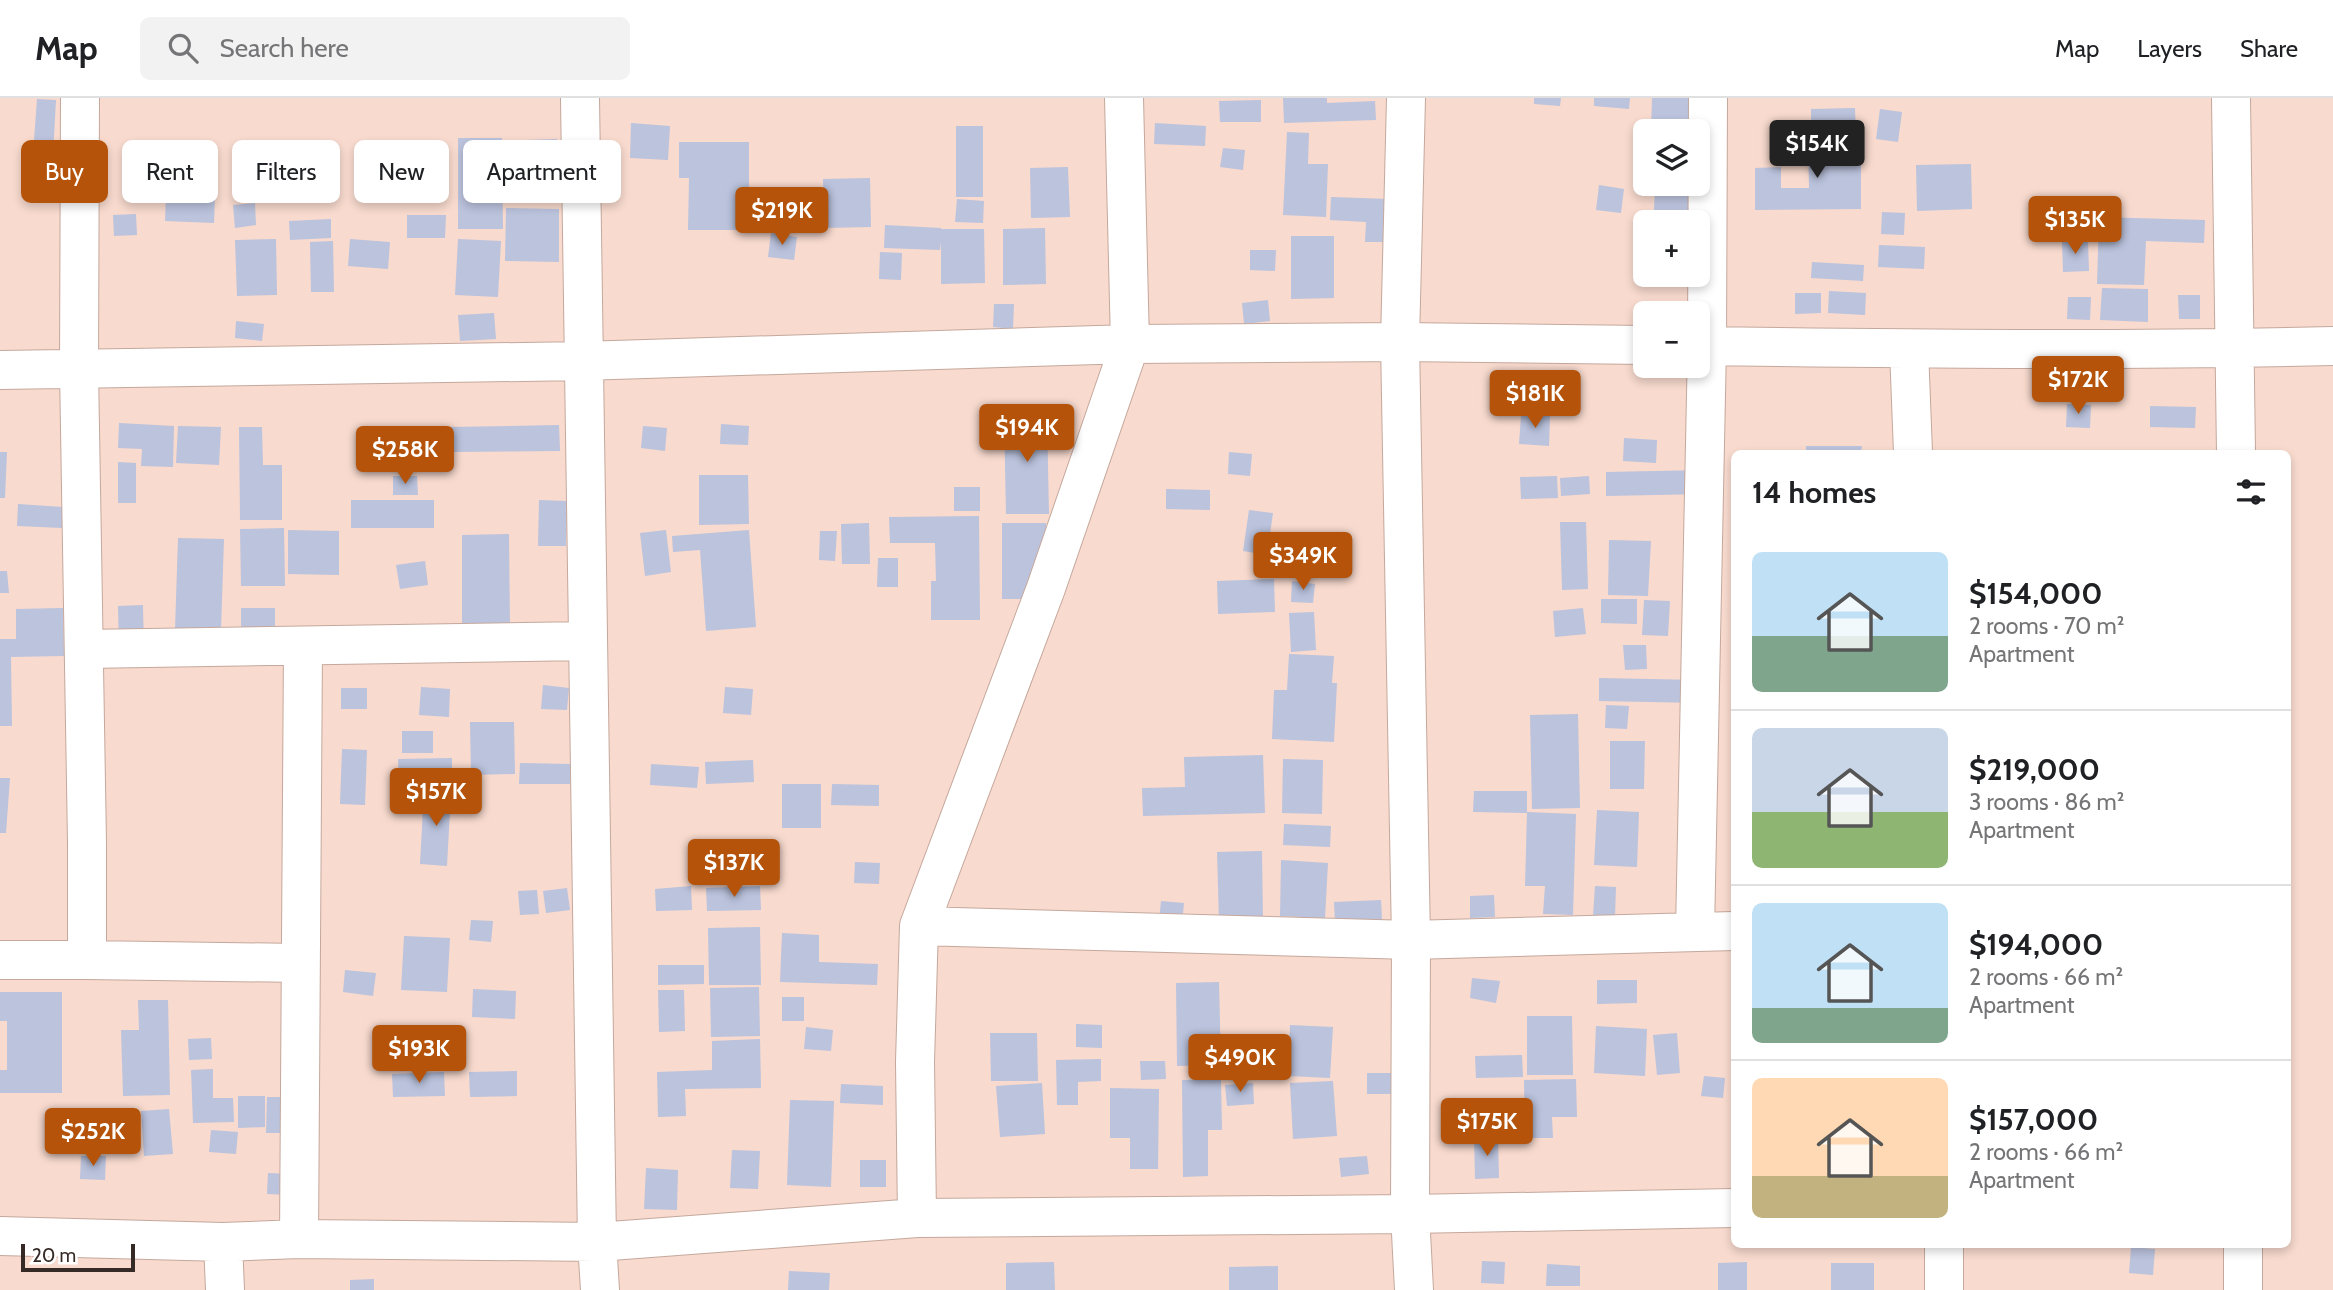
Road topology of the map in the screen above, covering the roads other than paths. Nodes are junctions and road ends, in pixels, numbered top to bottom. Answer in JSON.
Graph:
{"nodes":[{"id":1,"x":80,"y":98,"type":"edge"},
{"id":2,"x":579,"y":98,"type":"edge"},
{"id":3,"x":1124,"y":98,"type":"edge"},
{"id":4,"x":1406,"y":98,"type":"edge"},
{"id":5,"x":1708,"y":98,"type":"edge"},
{"id":6,"x":2231,"y":98,"type":"edge"},
{"id":7,"x":1703,"y":301,"type":"edge"},
{"id":8,"x":1400,"y":342,"type":"junction"},
{"id":9,"x":1130,"y":344,"type":"junction"},
{"id":10,"x":1633,"y":345,"type":"edge"},
{"id":11,"x":1710,"y":346,"type":"edge"},
{"id":12,"x":2333,"y":346,"type":"edge"},
{"id":13,"x":1909,"y":349,"type":"junction"},
{"id":14,"x":2235,"y":349,"type":"junction"},
{"id":15,"x":582,"y":361,"type":"junction"},
{"id":16,"x":79,"y":369,"type":"junction"},
{"id":17,"x":0,"y":370,"type":"edge"},
{"id":18,"x":1702,"y":378,"type":"edge"},
{"id":19,"x":1913,"y":450,"type":"edge"},
{"id":20,"x":2236,"y":450,"type":"edge"},
{"id":21,"x":587,"y":641,"type":"junction"},
{"id":22,"x":303,"y":646,"type":"junction"},
{"id":23,"x":84,"y":649,"type":"junction"},
{"id":24,"x":919,"y":926,"type":"junction"},
{"id":25,"x":1731,"y":931,"type":"edge"},
{"id":26,"x":1695,"y":932,"type":"junction"},
{"id":27,"x":1410,"y":940,"type":"junction"},
{"id":28,"x":0,"y":960,"type":"edge"},
{"id":29,"x":87,"y":960,"type":"junction"},
{"id":30,"x":300,"y":963,"type":"junction"},
{"id":31,"x":1731,"y":1208,"type":"edge"},
{"id":32,"x":1410,"y":1214,"type":"junction"},
{"id":33,"x":917,"y":1218,"type":"junction"},
{"id":34,"x":0,"y":1236,"type":"edge"},
{"id":35,"x":299,"y":1240,"type":"junction"},
{"id":36,"x":223,"y":1242,"type":"junction"},
{"id":37,"x":597,"y":1242,"type":"junction"},
{"id":38,"x":1944,"y":1248,"type":"edge"},
{"id":39,"x":2242,"y":1248,"type":"edge"},
{"id":40,"x":225,"y":1290,"type":"edge"},
{"id":41,"x":600,"y":1290,"type":"edge"},
{"id":42,"x":1414,"y":1290,"type":"edge"},
{"id":43,"x":1944,"y":1290,"type":"edge"},
{"id":44,"x":2243,"y":1290,"type":"edge"}],
"edges":[{"from":1,"to":16,"type":"street"},
{"from":2,"to":15,"type":"street"},
{"from":3,"to":9,"type":"street"},
{"from":4,"to":8,"type":"street"},
{"from":5,"to":7,"type":"street"},
{"from":6,"to":14,"type":"street"},
{"from":8,"to":9,"type":"street"},
{"from":8,"to":10,"type":"street"},
{"from":8,"to":27,"type":"street"},
{"from":9,"to":15,"type":"street"},
{"from":9,"to":24,"type":"street"},
{"from":11,"to":13,"type":"street"},
{"from":12,"to":14,"type":"street"},
{"from":13,"to":14,"type":"street"},
{"from":13,"to":19,"type":"street"},
{"from":14,"to":20,"type":"street"},
{"from":15,"to":16,"type":"street"},
{"from":15,"to":21,"type":"street"},
{"from":16,"to":17,"type":"street"},
{"from":16,"to":23,"type":"street"},
{"from":18,"to":26,"type":"street"},
{"from":21,"to":22,"type":"street"},
{"from":21,"to":37,"type":"street"},
{"from":22,"to":23,"type":"street"},
{"from":22,"to":30,"type":"street"},
{"from":23,"to":29,"type":"street"},
{"from":24,"to":27,"type":"street"},
{"from":24,"to":33,"type":"street"},
{"from":25,"to":26,"type":"street"},
{"from":26,"to":27,"type":"street"},
{"from":27,"to":32,"type":"street"},
{"from":28,"to":29,"type":"street"},
{"from":29,"to":30,"type":"street"},
{"from":30,"to":35,"type":"street"},
{"from":31,"to":32,"type":"street"},
{"from":32,"to":33,"type":"street"},
{"from":32,"to":42,"type":"street"},
{"from":33,"to":37,"type":"street"},
{"from":34,"to":36,"type":"street"},
{"from":35,"to":36,"type":"street"},
{"from":35,"to":37,"type":"street"},
{"from":36,"to":40,"type":"street"},
{"from":37,"to":41,"type":"street"},
{"from":38,"to":43,"type":"street"},
{"from":39,"to":44,"type":"street"}]}
